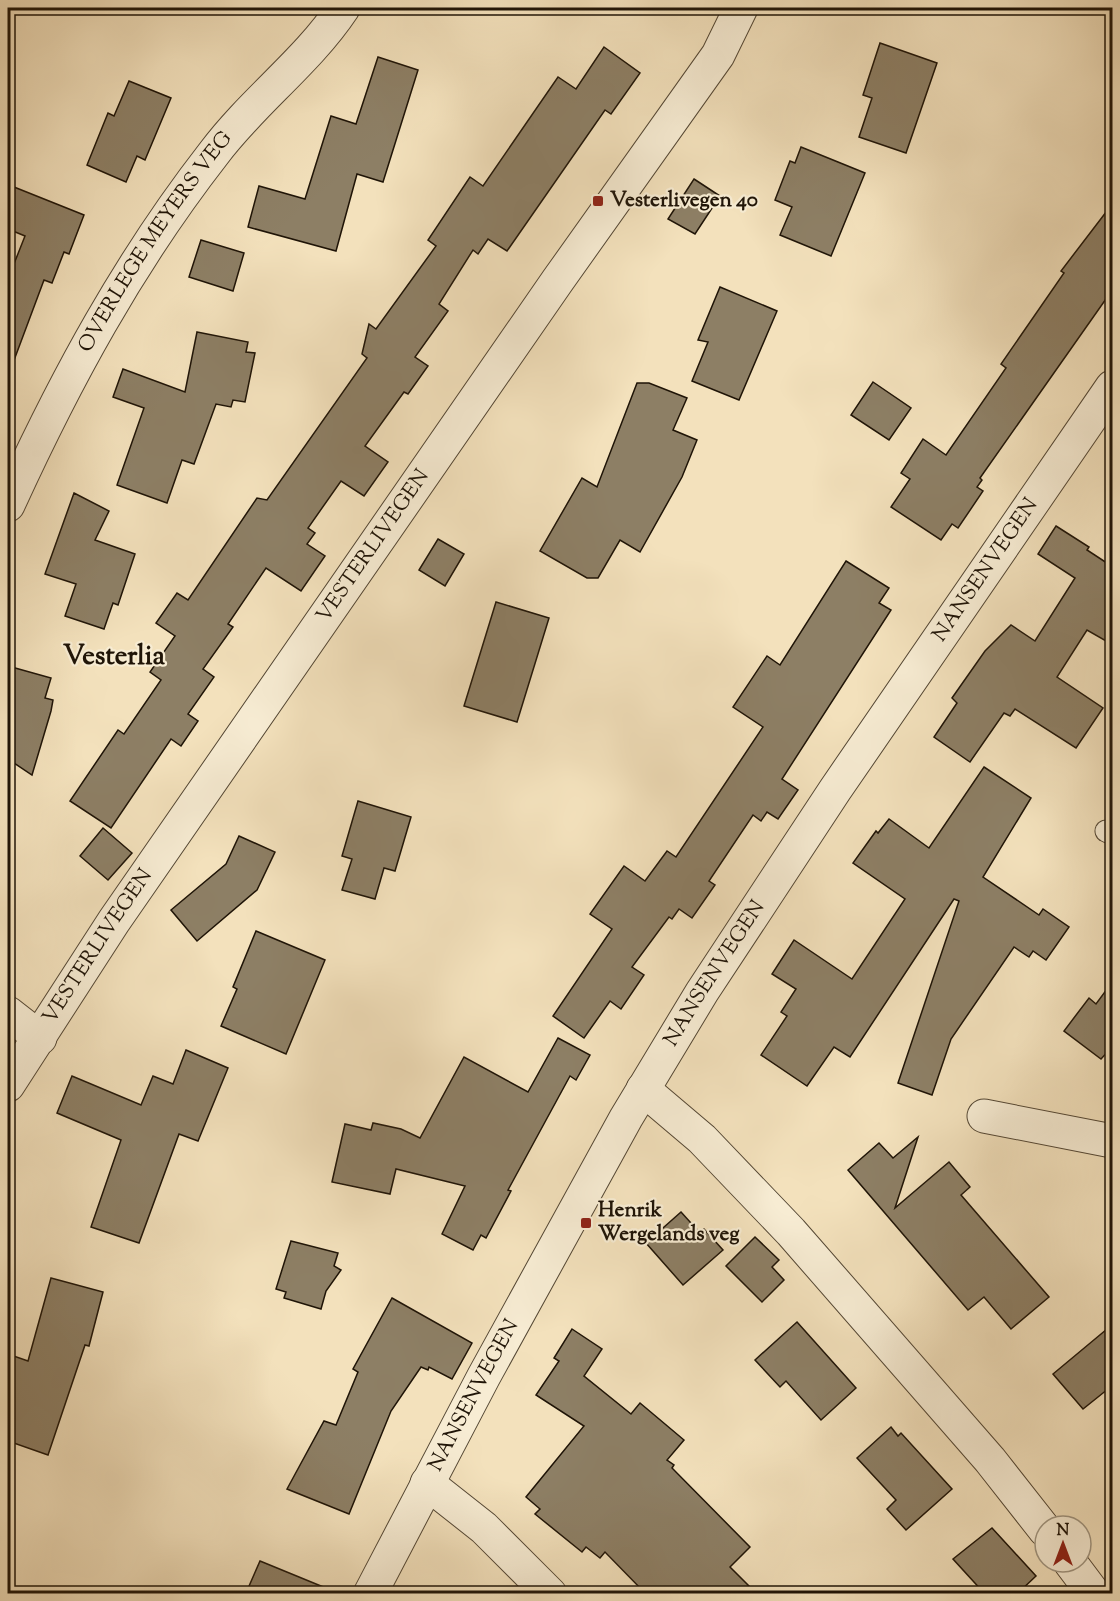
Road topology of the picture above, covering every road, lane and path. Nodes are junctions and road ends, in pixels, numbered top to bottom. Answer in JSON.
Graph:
{"nodes":[{"id":1,"x":344,"y":8,"type":"edge"},
{"id":2,"x":741,"y":8,"type":"edge"},
{"id":3,"x":1113,"y":387,"type":"edge"},
{"id":4,"x":8,"y":505,"type":"edge"},
{"id":5,"x":8,"y":1013,"type":"edge"},
{"id":6,"x":39,"y":1038,"type":"junction"},
{"id":7,"x":8,"y":1085,"type":"edge"},
{"id":8,"x":643,"y":1089,"type":"junction"},
{"id":9,"x":984,"y":1116,"type":"dead end"},
{"id":10,"x":1113,"y":1141,"type":"edge"},
{"id":11,"x":427,"y":1483,"type":"junction"},
{"id":12,"x":1033,"y":1515,"type":"edge"},
{"id":13,"x":1079,"y":1574,"type":"edge"},
{"id":14,"x":370,"y":1593,"type":"edge"},
{"id":15,"x":550,"y":1593,"type":"edge"},
{"id":16,"x":1094,"y":1593,"type":"edge"}],
"edges":[{"from":1,"to":4,"type":"street","name":"OVERLEGE MEYERS VEG"},
{"from":2,"to":6,"type":"street","name":"VESTERLIVEGEN"},
{"from":3,"to":8,"type":"street","name":"NANSENVEGEN"},
{"from":5,"to":6,"type":"street"},
{"from":6,"to":7,"type":"street","name":"VESTERLIVEGEN"},
{"from":8,"to":11,"type":"street","name":"NANSENVEGEN"},
{"from":8,"to":12,"type":"street"},
{"from":9,"to":10,"type":"street"},
{"from":11,"to":14,"type":"street","name":"NANSENVEGEN"},
{"from":11,"to":15,"type":"street"},
{"from":13,"to":16,"type":"street"}]}
